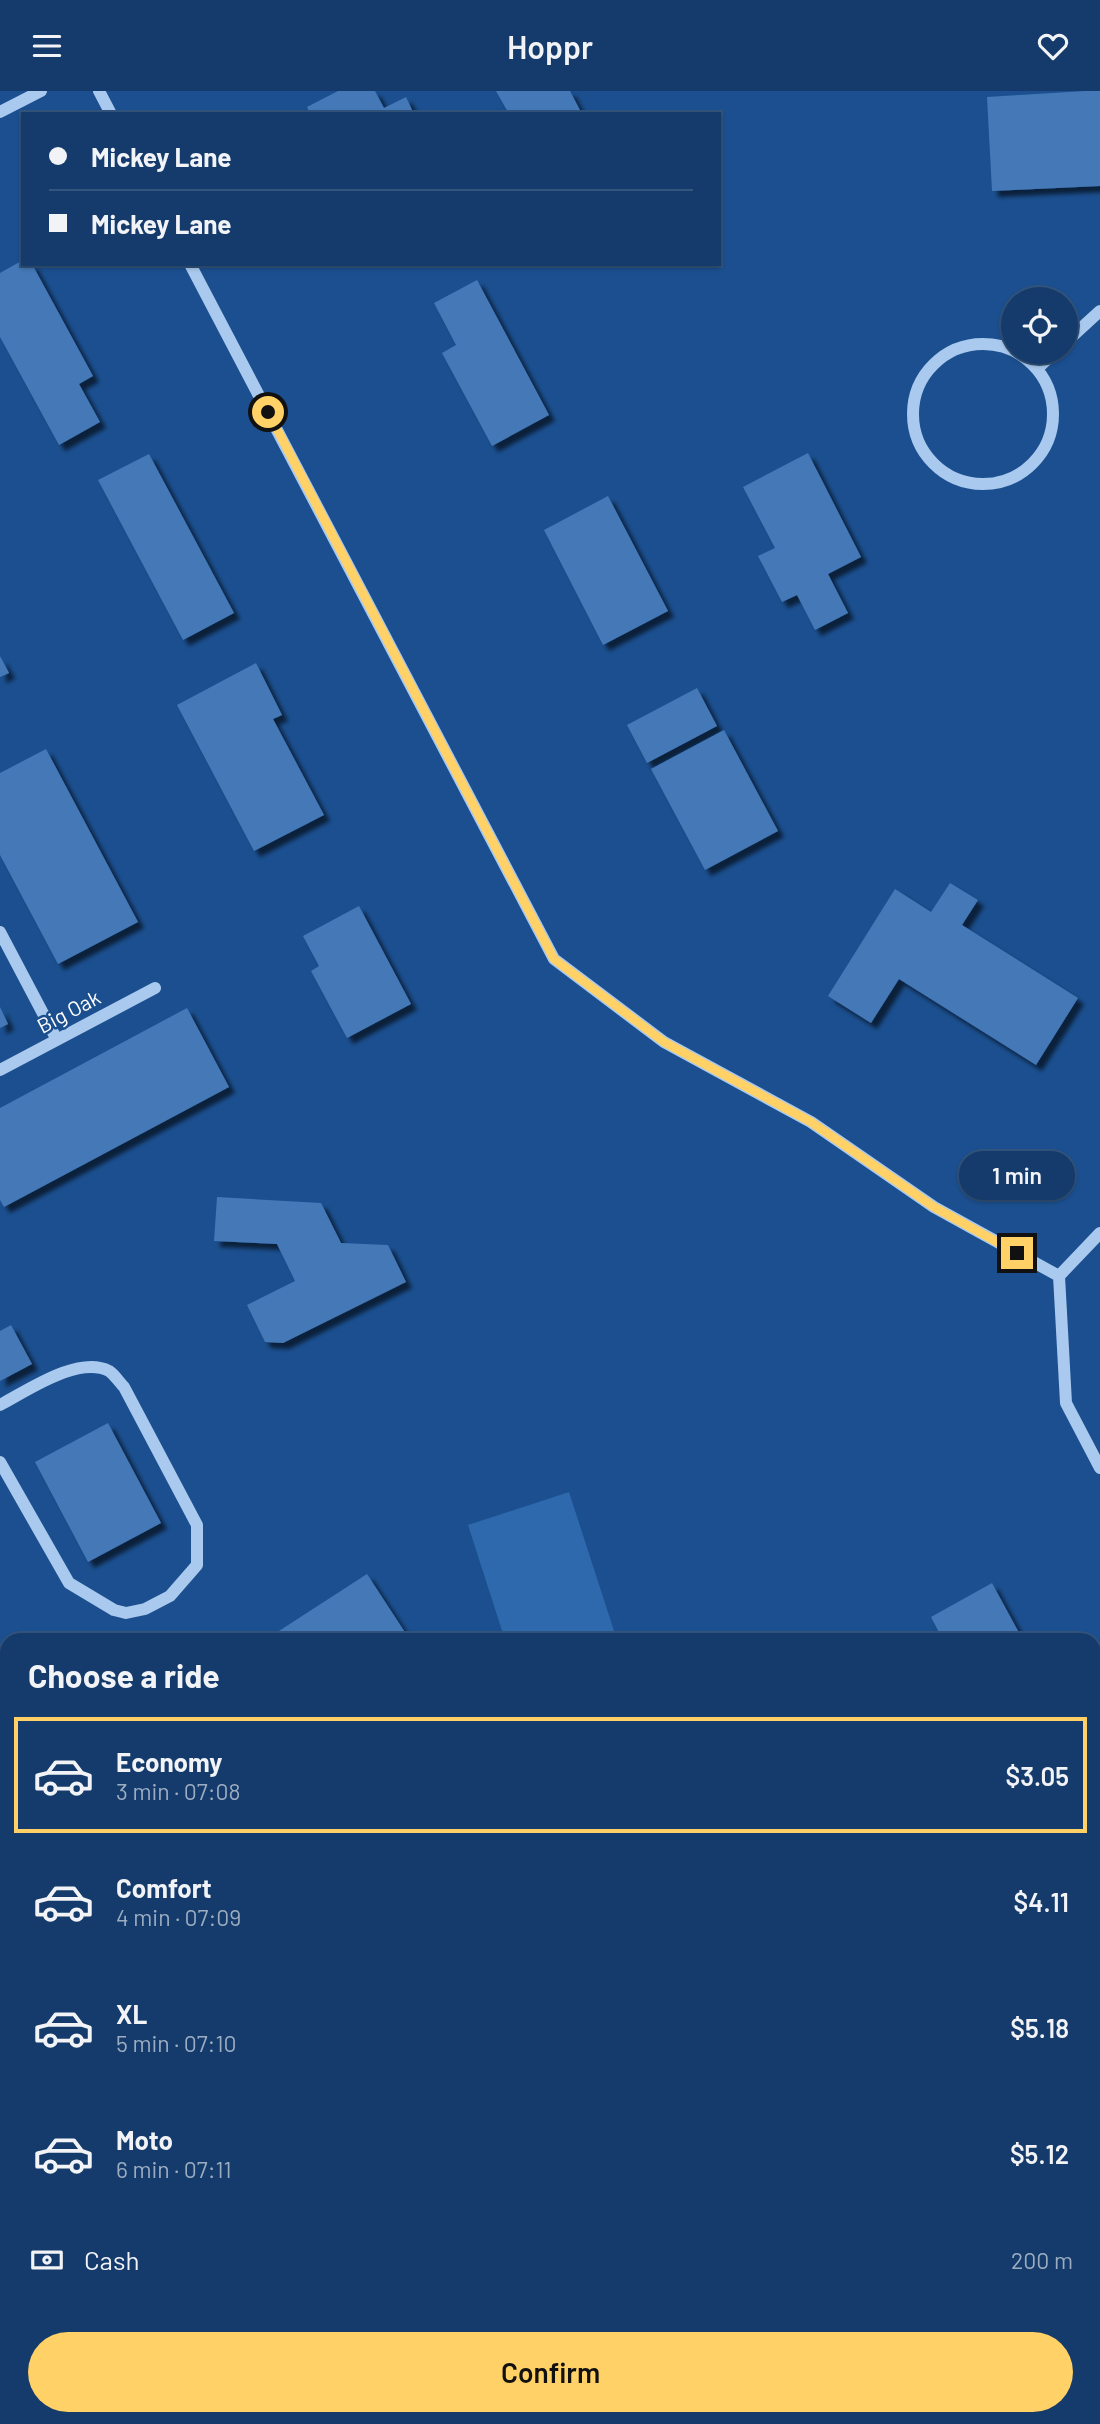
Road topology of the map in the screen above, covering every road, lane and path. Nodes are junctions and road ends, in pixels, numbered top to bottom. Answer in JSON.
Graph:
{"nodes":[{"id":1,"x":41,"y":91,"type":"edge"},
{"id":2,"x":99,"y":91,"type":"edge"},
{"id":3,"x":0,"y":112,"type":"edge"},
{"id":4,"x":110,"y":112,"type":"edge"},
{"id":5,"x":191,"y":266,"type":"edge"},
{"id":6,"x":1100,"y":311,"type":"edge"},
{"id":7,"x":1078,"y":331,"type":"edge"},
{"id":8,"x":1042,"y":364,"type":"edge"},
{"id":9,"x":1037,"y":369,"type":"junction"},
{"id":10,"x":0,"y":932,"type":"edge"},
{"id":11,"x":155,"y":988,"type":"dead end"},
{"id":12,"x":57,"y":1040,"type":"junction"},
{"id":13,"x":0,"y":1070,"type":"edge"},
{"id":14,"x":1100,"y":1233,"type":"edge"},
{"id":15,"x":1059,"y":1276,"type":"junction"},
{"id":16,"x":0,"y":1405,"type":"edge"},
{"id":17,"x":0,"y":1462,"type":"edge"},
{"id":18,"x":1100,"y":1468,"type":"edge"}],
"edges":[{"from":1,"to":3,"type":"street"},
{"from":2,"to":4,"type":"street"},
{"from":5,"to":15,"type":"street"},
{"from":6,"to":7,"type":"street"},
{"from":8,"to":9,"type":"street"},
{"from":9,"to":9,"type":"street"},
{"from":10,"to":12,"type":"street"},
{"from":11,"to":12,"type":"street","name":"Big Oak"},
{"from":12,"to":13,"type":"street","name":"Big Oak"},
{"from":14,"to":15,"type":"street"},
{"from":15,"to":18,"type":"street"},
{"from":16,"to":17,"type":"street"}]}
